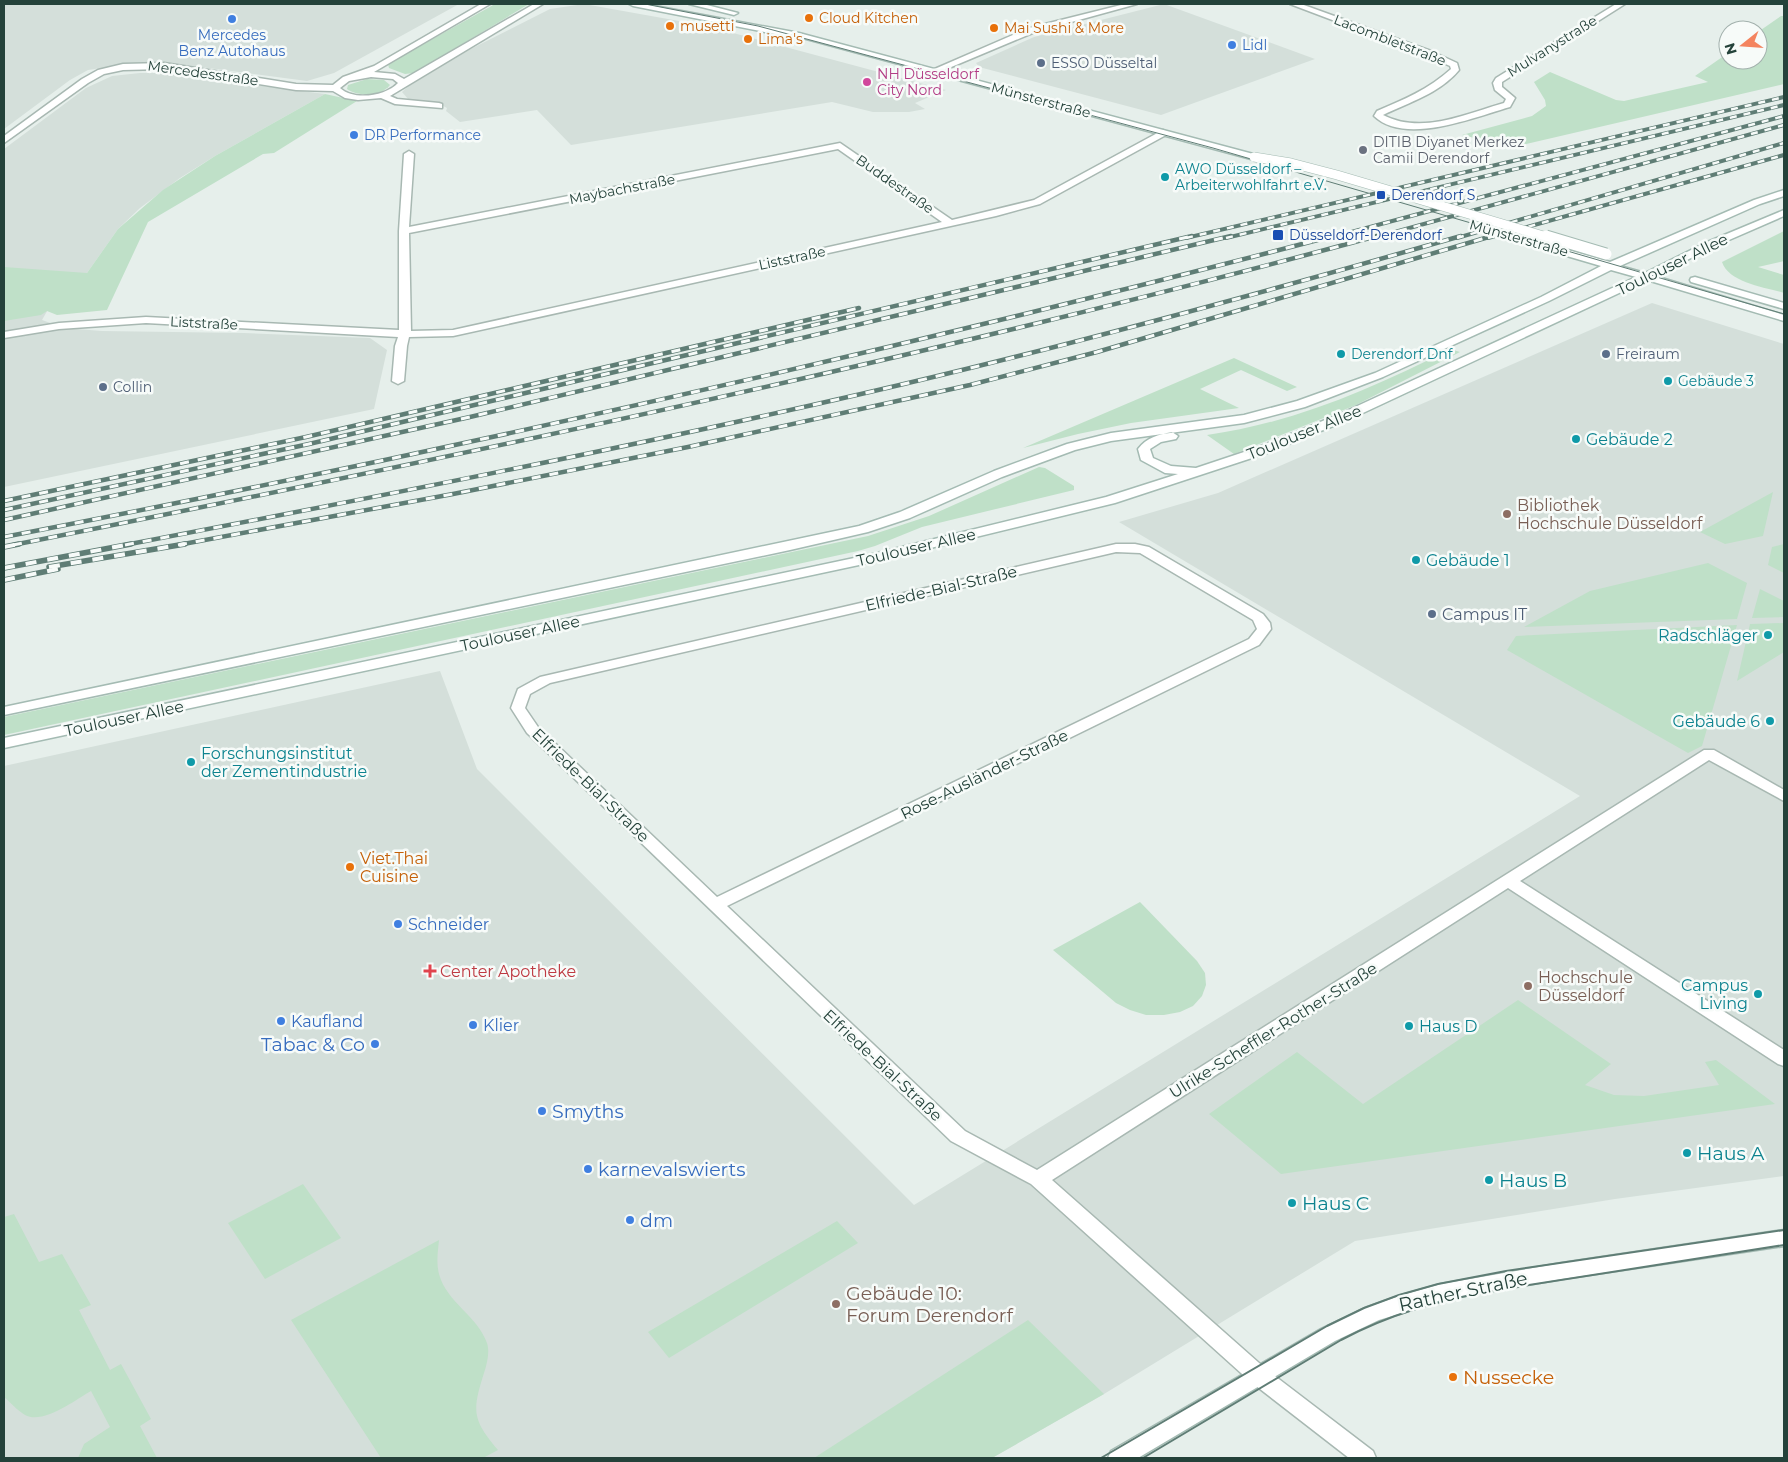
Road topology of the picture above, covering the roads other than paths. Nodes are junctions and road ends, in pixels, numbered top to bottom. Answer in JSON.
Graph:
{"nodes":[{"id":1,"x":486,"y":4,"type":"edge"},
{"id":2,"x":539,"y":4,"type":"edge"},
{"id":3,"x":634,"y":4,"type":"edge"},
{"id":4,"x":693,"y":4,"type":"edge"},
{"id":5,"x":1133,"y":4,"type":"edge"},
{"id":6,"x":1294,"y":4,"type":"edge"},
{"id":7,"x":1621,"y":4,"type":"edge"},
{"id":8,"x":747,"y":16,"type":"dead end"},
{"id":9,"x":771,"y":22,"type":"dead end"},
{"id":10,"x":799,"y":35,"type":"junction"},
{"id":11,"x":934,"y":71,"type":"junction"},
{"id":12,"x":353,"y":77,"type":"junction"},
{"id":13,"x":402,"y":85,"type":"junction"},
{"id":14,"x":335,"y":88,"type":"junction"},
{"id":15,"x":381,"y":96,"type":"junction"},
{"id":16,"x":439,"y":106,"type":"dead end"},
{"id":17,"x":1378,"y":116,"type":"joint"},
{"id":18,"x":1164,"y":133,"type":"junction"},
{"id":19,"x":4,"y":140,"type":"edge"},
{"id":20,"x":840,"y":146,"type":"joint"},
{"id":21,"x":409,"y":154,"type":"dead end"},
{"id":22,"x":1254,"y":157,"type":"junction"},
{"id":23,"x":1784,"y":193,"type":"edge"},
{"id":24,"x":1784,"y":213,"type":"edge"},
{"id":25,"x":950,"y":223,"type":"junction"},
{"id":26,"x":404,"y":231,"type":"junction"},
{"id":27,"x":1625,"y":259,"type":"junction"},
{"id":28,"x":1611,"y":266,"type":"junction"},
{"id":29,"x":1660,"y":270,"type":"junction"},
{"id":30,"x":1647,"y":276,"type":"junction"},
{"id":31,"x":1784,"y":306,"type":"edge"},
{"id":32,"x":1784,"y":318,"type":"edge"},
{"id":33,"x":405,"y":334,"type":"junction"},
{"id":34,"x":4,"y":335,"type":"edge"},
{"id":35,"x":398,"y":381,"type":"dead end"},
{"id":36,"x":1220,"y":424,"type":"junction"},
{"id":37,"x":1203,"y":470,"type":"junction"},
{"id":38,"x":1254,"y":642,"type":"joint"},
{"id":39,"x":4,"y":711,"type":"edge"},
{"id":40,"x":4,"y":744,"type":"edge"},
{"id":41,"x":1784,"y":796,"type":"edge"},
{"id":42,"x":1508,"y":881,"type":"junction"},
{"id":43,"x":714,"y":905,"type":"junction"},
{"id":44,"x":1784,"y":1059,"type":"edge"},
{"id":45,"x":1038,"y":1179,"type":"junction"},
{"id":46,"x":1784,"y":1238,"type":"edge"},
{"id":47,"x":1259,"y":1376,"type":"junction"},
{"id":48,"x":1119,"y":1458,"type":"edge"},
{"id":49,"x":1365,"y":1458,"type":"edge"}],
"edges":[{"from":1,"to":12,"type":"street"},
{"from":2,"to":13,"type":"street","name":"Mercedesstraße"},
{"from":3,"to":10,"type":"street","name":"Münsterstraße"},
{"from":4,"to":8,"type":"street"},
{"from":5,"to":11,"type":"street"},
{"from":6,"to":17,"type":"street","name":"Lacombletstraße"},
{"from":7,"to":17,"type":"street","name":"Mulvanystraße"},
{"from":9,"to":10,"type":"street","name":"Münsterstraße"},
{"from":10,"to":11,"type":"street","name":"Münsterstraße"},
{"from":11,"to":18,"type":"street","name":"Münsterstraße"},
{"from":12,"to":13,"type":"street"},
{"from":12,"to":14,"type":"street"},
{"from":13,"to":15,"type":"street","name":"Mercedesstraße"},
{"from":14,"to":15,"type":"street","name":"Mercedesstraße"},
{"from":14,"to":19,"type":"street","name":"Mercedesstraße"},
{"from":15,"to":16,"type":"street","name":"Mercedesstraße"},
{"from":18,"to":22,"type":"street","name":"Münsterstraße"},
{"from":18,"to":25,"type":"street","name":"Liststraße"},
{"from":20,"to":25,"type":"street","name":"Buddestraße"},
{"from":20,"to":26,"type":"street","name":"Maybachstraße"},
{"from":21,"to":26,"type":"street"},
{"from":22,"to":27,"type":"street","name":"Münsterstraße","bridge":true},
{"from":22,"to":28,"type":"street","name":"Münsterstraße","bridge":true},
{"from":23,"to":27,"type":"street","name":"Toulouser Allee"},
{"from":24,"to":29,"type":"street","name":"Toulouser Allee"},
{"from":25,"to":33,"type":"street","name":"Liststraße"},
{"from":26,"to":33,"type":"street"},
{"from":27,"to":28,"type":"street","name":"Toulouser Allee"},
{"from":27,"to":29,"type":"street","name":"Münsterstraße"},
{"from":28,"to":30,"type":"street","name":"Münsterstraße"},
{"from":28,"to":36,"type":"street","name":"Toulouser Allee"},
{"from":29,"to":30,"type":"street","name":"Toulouser Allee"},
{"from":29,"to":31,"type":"street","name":"Münsterstraße"},
{"from":30,"to":32,"type":"street","name":"Münsterstraße"},
{"from":30,"to":37,"type":"street","name":"Toulouser Allee"},
{"from":33,"to":34,"type":"street","name":"Liststraße"},
{"from":33,"to":35,"type":"street"},
{"from":36,"to":37,"type":"street"},
{"from":36,"to":39,"type":"street","name":"Toulouser Allee"},
{"from":37,"to":40,"type":"street","name":"Toulouser Allee"},
{"from":38,"to":43,"type":"street","name":"Rose-Ausländer-Straße"},
{"from":38,"to":43,"type":"street","name":"Elfriede-Bial-Straße"},
{"from":41,"to":42,"type":"street","name":"Ulrike-Scheffler-Rother-Straße"},
{"from":42,"to":44,"type":"street"},
{"from":42,"to":45,"type":"street","name":"Ulrike-Scheffler-Rother-Straße"},
{"from":43,"to":45,"type":"street","name":"Elfriede-Bial-Straße"},
{"from":45,"to":47,"type":"street","name":"Elfriede-Bial-Straße"},
{"from":46,"to":47,"type":"street","name":"Rather Straße"},
{"from":47,"to":48,"type":"street","name":"Rather Straße"},
{"from":47,"to":49,"type":"street","name":"Elfriede-Bial-Straße"}]}
